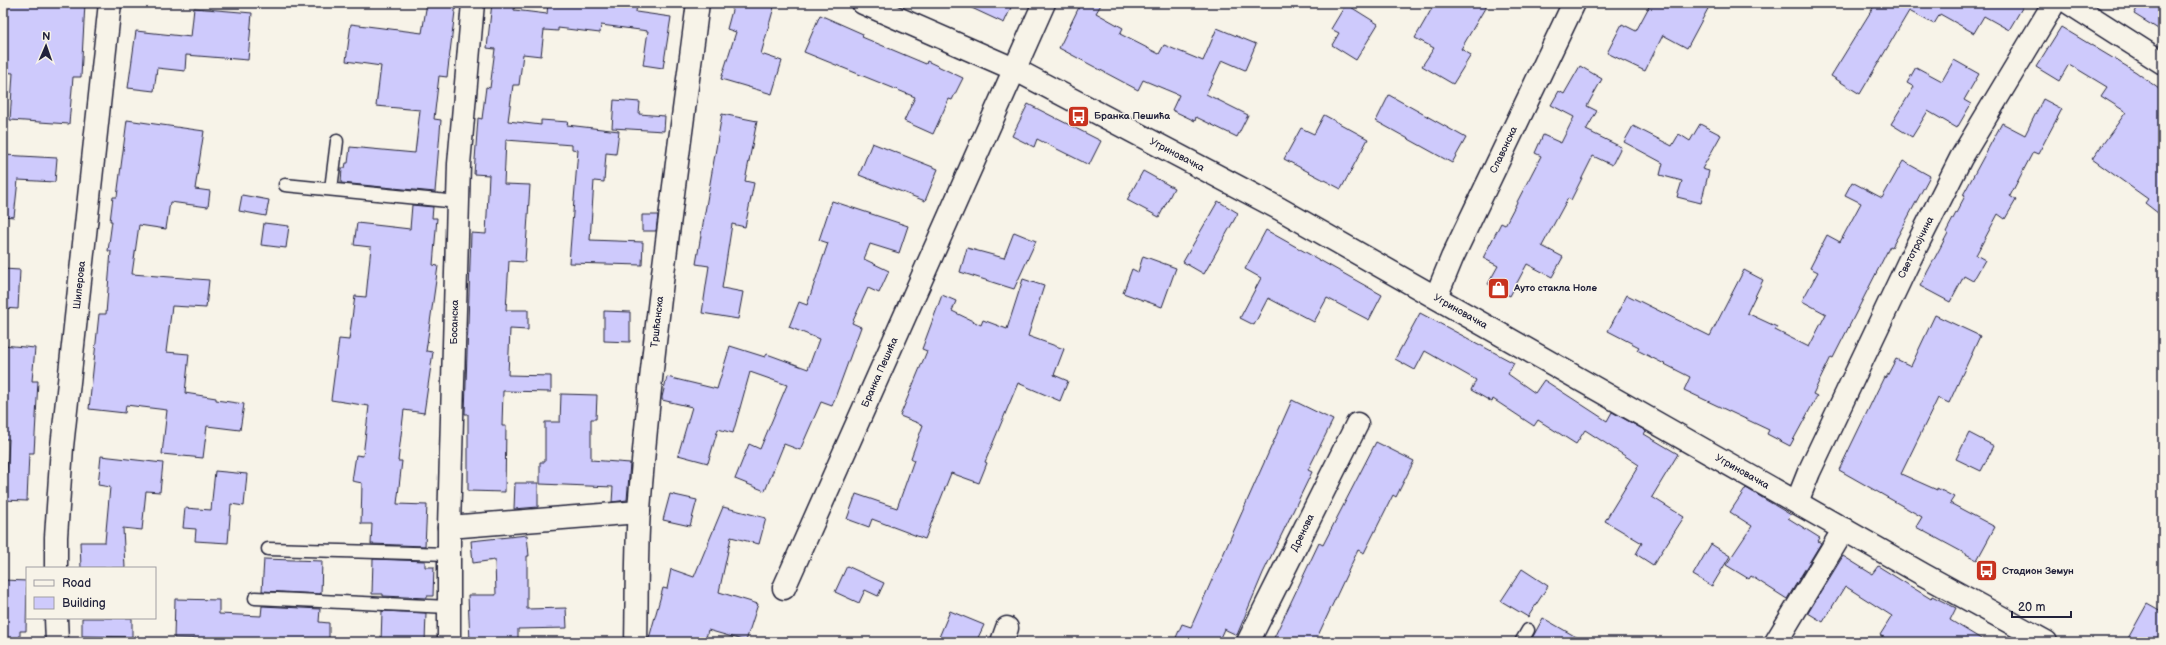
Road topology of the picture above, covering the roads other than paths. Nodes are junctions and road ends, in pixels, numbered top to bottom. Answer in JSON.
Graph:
{"nodes":[{"id":1,"x":110,"y":3,"type":"edge"},
{"id":2,"x":473,"y":3,"type":"edge"},
{"id":3,"x":698,"y":3,"type":"edge"},
{"id":4,"x":863,"y":3,"type":"edge"},
{"id":5,"x":1044,"y":3,"type":"edge"},
{"id":6,"x":1574,"y":3,"type":"edge"},
{"id":7,"x":2054,"y":3,"type":"edge"},
{"id":8,"x":2069,"y":3,"type":"edge"},
{"id":9,"x":2163,"y":63,"type":"edge"},
{"id":10,"x":1014,"y":69,"type":"junction"},
{"id":11,"x":337,"y":141,"type":"dead end"},
{"id":12,"x":285,"y":184,"type":"dead end"},
{"id":13,"x":331,"y":190,"type":"junction"},
{"id":14,"x":458,"y":202,"type":"junction"},
{"id":15,"x":1436,"y":297,"type":"junction"},
{"id":16,"x":1357,"y":424,"type":"dead end"},
{"id":17,"x":1797,"y":502,"type":"junction"},
{"id":18,"x":639,"y":512,"type":"junction"},
{"id":19,"x":449,"y":527,"type":"junction"},
{"id":20,"x":1844,"y":529,"type":"junction"},
{"id":21,"x":268,"y":549,"type":"dead end"},
{"id":22,"x":449,"y":554,"type":"junction"},
{"id":23,"x":56,"y":567,"type":"edge"},
{"id":24,"x":784,"y":588,"type":"dead end"},
{"id":25,"x":255,"y":598,"type":"dead end"},
{"id":26,"x":449,"y":607,"type":"junction"},
{"id":27,"x":56,"y":619,"type":"edge"},
{"id":28,"x":1528,"y":630,"type":"dead end"},
{"id":29,"x":57,"y":642,"type":"edge"},
{"id":30,"x":449,"y":642,"type":"edge"},
{"id":31,"x":636,"y":642,"type":"edge"},
{"id":32,"x":1248,"y":642,"type":"edge"},
{"id":33,"x":1521,"y":642,"type":"edge"},
{"id":34,"x":1776,"y":642,"type":"edge"},
{"id":35,"x":2046,"y":642,"type":"edge"}],
"edges":[{"from":1,"to":23,"type":"street","name":"Шилерова"},
{"from":2,"to":14,"type":"street","name":"Босанска"},
{"from":3,"to":18,"type":"street","name":"Тршћанска"},
{"from":4,"to":10,"type":"street","name":"Угриновачка"},
{"from":5,"to":10,"type":"street","name":"Бранка Пешића"},
{"from":6,"to":15,"type":"street","name":"Славонска"},
{"from":7,"to":17,"type":"street","name":"Светотројчина"},
{"from":8,"to":9,"type":"street"},
{"from":10,"to":15,"type":"street","name":"Угриновачка"},
{"from":10,"to":24,"type":"street","name":"Бранка Пешића"},
{"from":11,"to":13,"type":"lane"},
{"from":12,"to":13,"type":"lane"},
{"from":13,"to":14,"type":"lane"},
{"from":14,"to":19,"type":"street","name":"Босанска"},
{"from":15,"to":17,"type":"street","name":"Угриновачка"},
{"from":16,"to":32,"type":"street","name":"Дренова"},
{"from":17,"to":20,"type":"street","name":"Угриновачка"},
{"from":18,"to":19,"type":"street"},
{"from":18,"to":31,"type":"street","name":"Тршћанска"},
{"from":19,"to":22,"type":"street","name":"Босанска"},
{"from":20,"to":34,"type":"street"},
{"from":20,"to":35,"type":"street","name":"Угриновачка"},
{"from":21,"to":22,"type":"lane"},
{"from":22,"to":26,"type":"street","name":"Босанска"},
{"from":25,"to":26,"type":"lane"},
{"from":26,"to":30,"type":"street","name":"Босанска"},
{"from":27,"to":29,"type":"street"},
{"from":28,"to":33,"type":"lane"}]}
